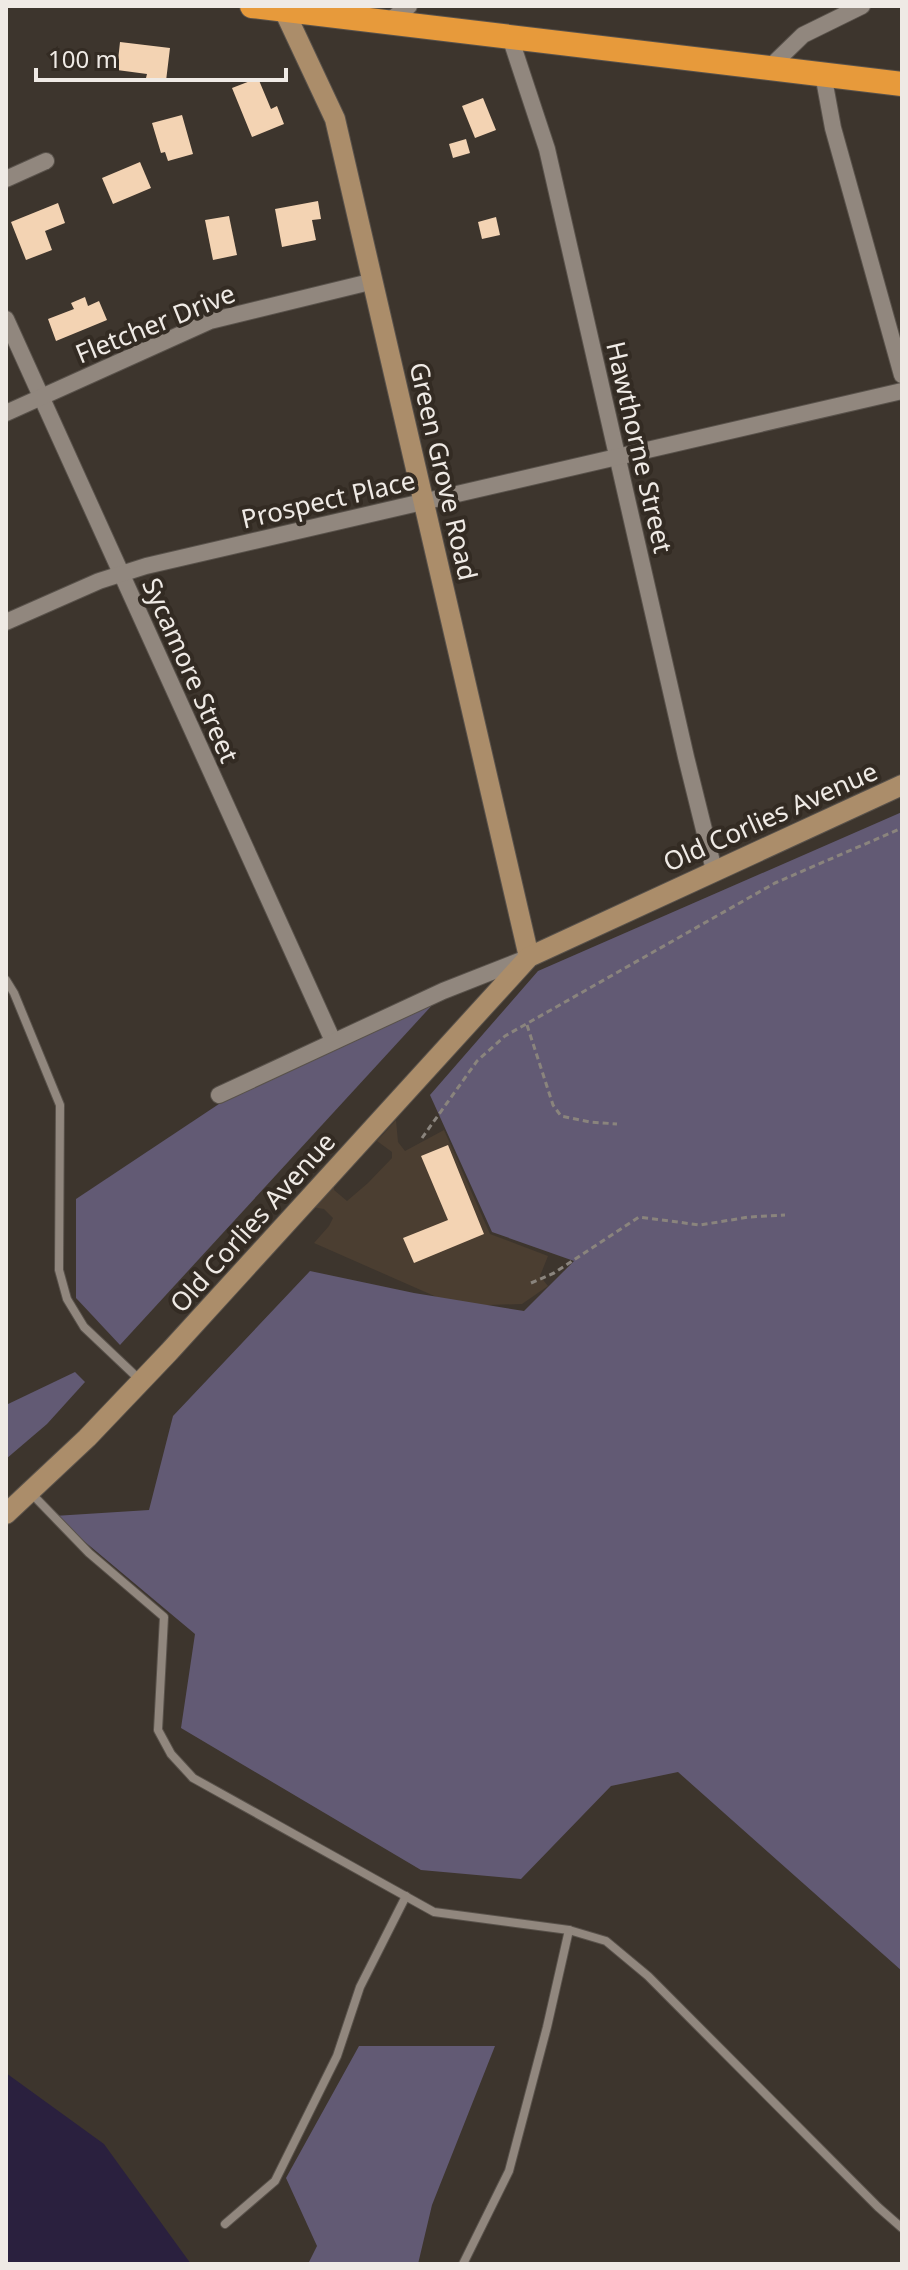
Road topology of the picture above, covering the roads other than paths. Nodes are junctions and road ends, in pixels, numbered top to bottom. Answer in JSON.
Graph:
{"nodes":[{"id":1,"x":252,"y":6,"type":"edge"},
{"id":2,"x":409,"y":6,"type":"edge"},
{"id":3,"x":862,"y":6,"type":"edge"},
{"id":4,"x":283,"y":8,"type":"edge"},
{"id":5,"x":389,"y":21,"type":"junction"},
{"id":6,"x":510,"y":37,"type":"junction"},
{"id":7,"x":769,"y":68,"type":"junction"},
{"id":8,"x":823,"y":74,"type":"junction"},
{"id":9,"x":902,"y":84,"type":"edge"},
{"id":10,"x":46,"y":161,"type":"dead end"},
{"id":11,"x":6,"y":179,"type":"edge"},
{"id":12,"x":374,"y":281,"type":"junction"},
{"id":13,"x":6,"y":319,"type":"edge"},
{"id":14,"x":902,"y":375,"type":"edge"},
{"id":15,"x":902,"y":391,"type":"edge"},
{"id":16,"x":41,"y":397,"type":"junction"},
{"id":17,"x":6,"y":413,"type":"edge"},
{"id":18,"x":618,"y":458,"type":"junction"},
{"id":19,"x":424,"y":502,"type":"junction"},
{"id":20,"x":121,"y":574,"type":"junction"},
{"id":21,"x":6,"y":622,"type":"edge"},
{"id":22,"x":902,"y":785,"type":"edge"},
{"id":23,"x":714,"y":870,"type":"junction"},
{"id":24,"x":529,"y":957,"type":"junction"},
{"id":25,"x":6,"y":980,"type":"edge"},
{"id":26,"x":333,"y":1041,"type":"junction"},
{"id":27,"x":219,"y":1095,"type":"dead end"},
{"id":28,"x":142,"y":1381,"type":"junction"},
{"id":29,"x":30,"y":1493,"type":"junction"},
{"id":30,"x":6,"y":1514,"type":"edge"},
{"id":31,"x":406,"y":1896,"type":"junction"},
{"id":32,"x":569,"y":1930,"type":"junction"},
{"id":33,"x":225,"y":2224,"type":"dead end"},
{"id":34,"x":902,"y":2228,"type":"edge"},
{"id":35,"x":463,"y":2264,"type":"edge"}],
"edges":[{"from":1,"to":4,"type":"highway"},
{"from":2,"to":5,"type":"street"},
{"from":3,"to":7,"type":"street"},
{"from":4,"to":5,"type":"highway"},
{"from":4,"to":12,"type":"street","name":"Green Grove Road"},
{"from":5,"to":6,"type":"highway"},
{"from":6,"to":7,"type":"highway"},
{"from":6,"to":18,"type":"street","name":"Hawthorne Street"},
{"from":7,"to":8,"type":"highway"},
{"from":8,"to":9,"type":"highway"},
{"from":8,"to":14,"type":"street"},
{"from":10,"to":11,"type":"street"},
{"from":12,"to":16,"type":"street","name":"Fletcher Drive"},
{"from":12,"to":19,"type":"street","name":"Green Grove Road"},
{"from":13,"to":16,"type":"street","name":"Sycamore Street"},
{"from":15,"to":18,"type":"street","name":"Prospect Place"},
{"from":16,"to":17,"type":"street","name":"Fletcher Drive"},
{"from":16,"to":20,"type":"street","name":"Sycamore Street"},
{"from":18,"to":19,"type":"street","name":"Prospect Place"},
{"from":18,"to":23,"type":"street","name":"Hawthorne Street"},
{"from":19,"to":20,"type":"street","name":"Prospect Place"},
{"from":19,"to":24,"type":"street","name":"Green Grove Road"},
{"from":20,"to":21,"type":"street","name":"Prospect Place"},
{"from":20,"to":26,"type":"street","name":"Sycamore Street"},
{"from":22,"to":23,"type":"street","name":"Old Corlies Avenue"},
{"from":23,"to":24,"type":"street","name":"Old Corlies Avenue"},
{"from":24,"to":26,"type":"street","name":"Old Corlies Avenue"},
{"from":24,"to":28,"type":"street","name":"Old Corlies Avenue"},
{"from":25,"to":28,"type":"lane"},
{"from":26,"to":27,"type":"street","name":"Old Corlies Avenue"},
{"from":28,"to":29,"type":"street","name":"Old Corlies Avenue"},
{"from":29,"to":30,"type":"street","name":"Old Corlies Avenue"},
{"from":29,"to":31,"type":"lane"},
{"from":31,"to":32,"type":"lane"},
{"from":31,"to":33,"type":"lane"},
{"from":32,"to":34,"type":"lane"},
{"from":32,"to":35,"type":"lane"}]}
